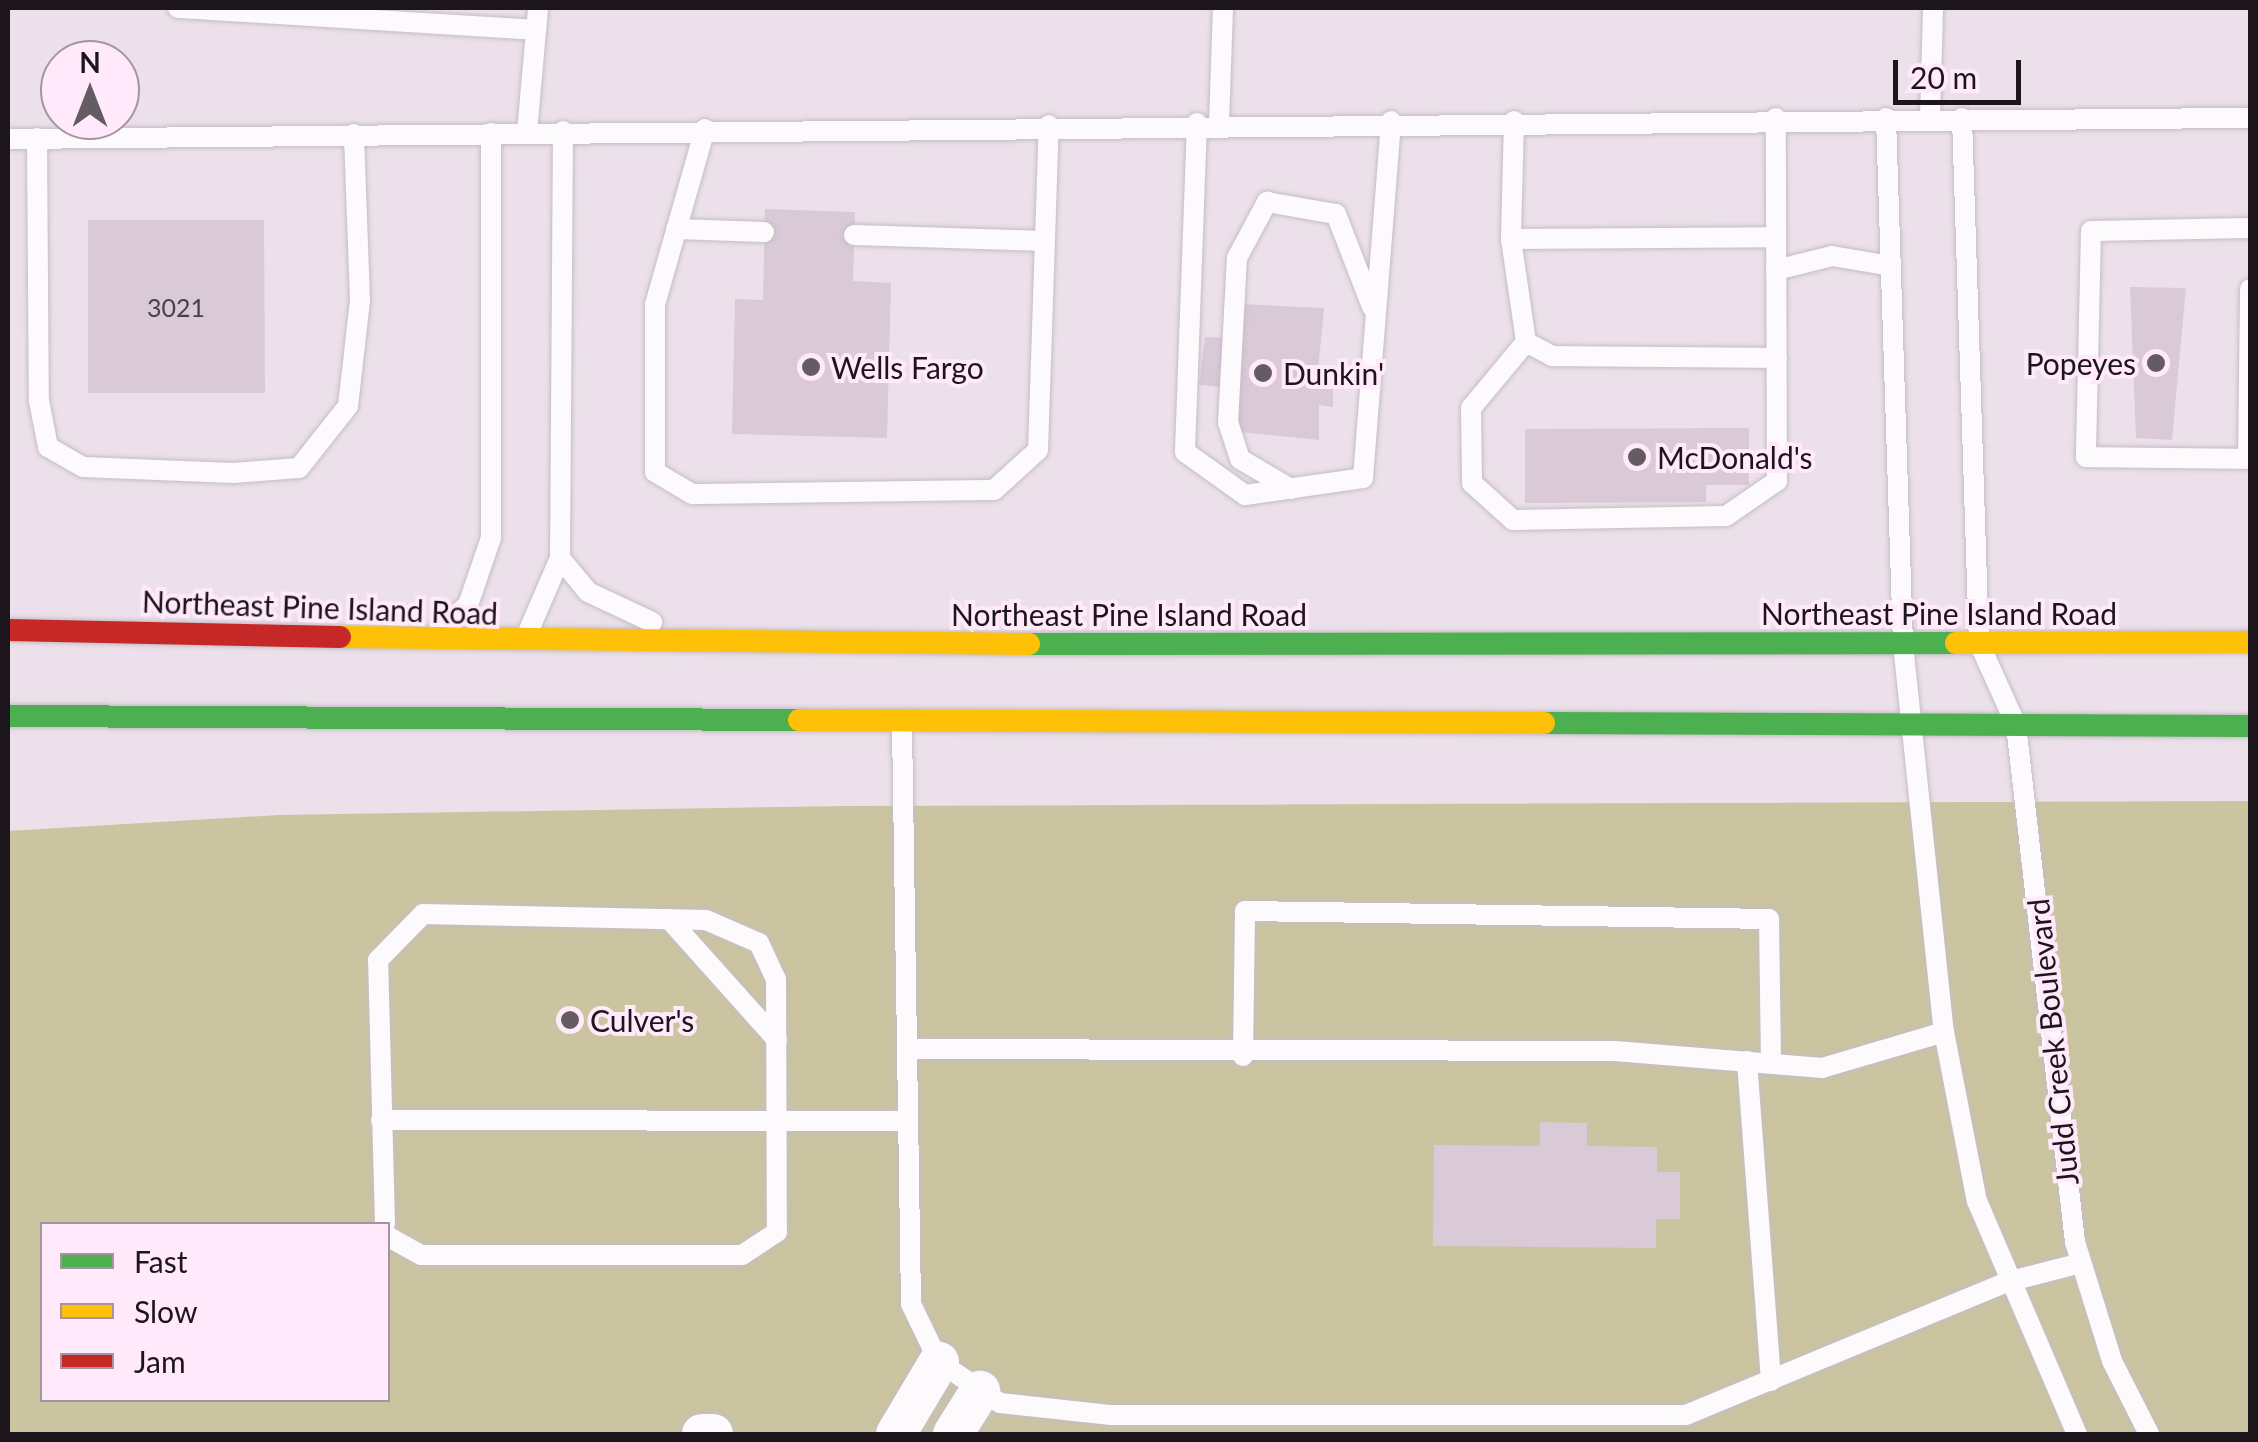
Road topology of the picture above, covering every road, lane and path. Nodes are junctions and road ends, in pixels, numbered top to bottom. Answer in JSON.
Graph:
{"nodes":[{"id":1,"x":178,"y":8,"type":"edge"},
{"id":2,"x":538,"y":8,"type":"edge"},
{"id":3,"x":1223,"y":8,"type":"edge"},
{"id":4,"x":1934,"y":8,"type":"edge"},
{"id":5,"x":536,"y":30,"type":"junction"},
{"id":6,"x":1776,"y":118,"type":"junction"},
{"id":7,"x":1886,"y":118,"type":"junction"},
{"id":8,"x":1930,"y":118,"type":"junction"},
{"id":9,"x":1962,"y":118,"type":"junction"},
{"id":10,"x":2250,"y":118,"type":"edge"},
{"id":11,"x":1514,"y":120,"type":"junction"},
{"id":12,"x":1391,"y":121,"type":"junction"},
{"id":13,"x":1197,"y":123,"type":"junction"},
{"id":14,"x":1219,"y":123,"type":"junction"},
{"id":15,"x":1049,"y":125,"type":"junction"},
{"id":16,"x":705,"y":129,"type":"junction"},
{"id":17,"x":563,"y":131,"type":"junction"},
{"id":18,"x":527,"y":132,"type":"junction"},
{"id":19,"x":491,"y":133,"type":"junction"},
{"id":20,"x":354,"y":134,"type":"junction"},
{"id":21,"x":38,"y":138,"type":"junction"},
{"id":22,"x":8,"y":139,"type":"edge"},
{"id":23,"x":2250,"y":228,"type":"edge"},
{"id":24,"x":676,"y":229,"type":"junction"},
{"id":25,"x":764,"y":232,"type":"dead end"},
{"id":26,"x":854,"y":235,"type":"dead end"},
{"id":27,"x":1776,"y":237,"type":"junction"},
{"id":28,"x":1511,"y":238,"type":"junction"},
{"id":29,"x":1046,"y":241,"type":"junction"},
{"id":30,"x":1891,"y":266,"type":"junction"},
{"id":31,"x":1776,"y":270,"type":"junction"},
{"id":32,"x":2250,"y":289,"type":"edge"},
{"id":33,"x":1375,"y":313,"type":"junction"},
{"id":34,"x":1526,"y":342,"type":"junction"},
{"id":35,"x":1777,"y":358,"type":"junction"},
{"id":36,"x":1290,"y":489,"type":"junction"},
{"id":37,"x":560,"y":558,"type":"junction"},
{"id":38,"x":8,"y":630,"type":"edge"},
{"id":39,"x":2250,"y":642,"type":"edge"},
{"id":40,"x":422,"y":643,"type":"junction"},
{"id":41,"x":1979,"y":643,"type":"junction"},
{"id":42,"x":523,"y":644,"type":"junction"},
{"id":43,"x":1904,"y":644,"type":"junction"},
{"id":44,"x":747,"y":645,"type":"junction"},
{"id":45,"x":504,"y":670,"type":"dead end"},
{"id":46,"x":458,"y":690,"type":"dead end"},
{"id":47,"x":8,"y":708,"type":"edge"},
{"id":48,"x":8,"y":716,"type":"edge"},
{"id":49,"x":902,"y":724,"type":"junction"},
{"id":50,"x":1912,"y":724,"type":"junction"},
{"id":51,"x":2016,"y":725,"type":"junction"},
{"id":52,"x":2250,"y":726,"type":"edge"},
{"id":53,"x":669,"y":919,"type":"junction"},
{"id":54,"x":1944,"y":1032,"type":"junction"},
{"id":55,"x":777,"y":1040,"type":"junction"},
{"id":56,"x":908,"y":1050,"type":"junction"},
{"id":57,"x":1243,"y":1056,"type":"junction"},
{"id":58,"x":1747,"y":1062,"type":"junction"},
{"id":59,"x":1771,"y":1064,"type":"junction"},
{"id":60,"x":381,"y":1120,"type":"junction"},
{"id":61,"x":778,"y":1121,"type":"junction"},
{"id":62,"x":908,"y":1121,"type":"junction"},
{"id":63,"x":385,"y":1222,"type":"edge"},
{"id":64,"x":390,"y":1238,"type":"edge"},
{"id":65,"x":2081,"y":1262,"type":"junction"},
{"id":66,"x":2007,"y":1282,"type":"junction"},
{"id":67,"x":939,"y":1362,"type":"junction"},
{"id":68,"x":1771,"y":1381,"type":"junction"},
{"id":69,"x":980,"y":1391,"type":"junction"},
{"id":70,"x":702,"y":1434,"type":"edge"},
{"id":71,"x":714,"y":1434,"type":"edge"},
{"id":72,"x":896,"y":1434,"type":"edge"},
{"id":73,"x":953,"y":1434,"type":"edge"},
{"id":74,"x":2076,"y":1434,"type":"edge"},
{"id":75,"x":2149,"y":1434,"type":"edge"}],
"edges":[{"from":1,"to":5,"type":"lane"},
{"from":2,"to":5,"type":"lane"},
{"from":3,"to":14,"type":"lane"},
{"from":4,"to":8,"type":"lane"},
{"from":5,"to":18,"type":"lane"},
{"from":6,"to":7,"type":"lane"},
{"from":6,"to":11,"type":"lane"},
{"from":6,"to":27,"type":"lane"},
{"from":7,"to":8,"type":"lane"},
{"from":7,"to":30,"type":"lane"},
{"from":8,"to":9,"type":"lane"},
{"from":9,"to":10,"type":"lane"},
{"from":9,"to":41,"type":"lane"},
{"from":11,"to":12,"type":"lane"},
{"from":11,"to":28,"type":"lane"},
{"from":12,"to":14,"type":"lane"},
{"from":12,"to":33,"type":"lane"},
{"from":13,"to":14,"type":"lane"},
{"from":13,"to":15,"type":"lane"},
{"from":13,"to":36,"type":"lane"},
{"from":15,"to":16,"type":"lane"},
{"from":15,"to":29,"type":"lane"},
{"from":16,"to":17,"type":"lane"},
{"from":16,"to":24,"type":"lane"},
{"from":17,"to":18,"type":"lane"},
{"from":17,"to":37,"type":"lane"},
{"from":18,"to":19,"type":"lane"},
{"from":19,"to":20,"type":"lane"},
{"from":19,"to":40,"type":"lane"},
{"from":20,"to":21,"type":"lane"},
{"from":20,"to":21,"type":"lane"},
{"from":21,"to":22,"type":"lane"},
{"from":23,"to":32,"type":"lane"},
{"from":24,"to":25,"type":"lane"},
{"from":24,"to":29,"type":"lane"},
{"from":26,"to":29,"type":"lane"},
{"from":27,"to":28,"type":"lane"},
{"from":27,"to":31,"type":"lane"},
{"from":28,"to":34,"type":"lane"},
{"from":30,"to":31,"type":"lane"},
{"from":30,"to":43,"type":"lane"},
{"from":31,"to":35,"type":"lane"},
{"from":33,"to":36,"type":"lane"},
{"from":33,"to":36,"type":"lane"},
{"from":34,"to":35,"type":"lane"},
{"from":34,"to":35,"type":"lane"},
{"from":37,"to":42,"type":"lane"},
{"from":37,"to":44,"type":"lane"},
{"from":38,"to":40,"type":"main road","name":"Northeast Pine Island Road"},
{"from":39,"to":41,"type":"main road","name":"Northeast Pine Island Road"},
{"from":40,"to":42,"type":"main road","name":"Northeast Pine Island Road"},
{"from":41,"to":43,"type":"main road","name":"Northeast Pine Island Road"},
{"from":41,"to":51,"type":"lane","name":"Judd Creek Boulevard"},
{"from":42,"to":44,"type":"main road","name":"Northeast Pine Island Road"},
{"from":42,"to":45,"type":"main road"},
{"from":43,"to":44,"type":"main road","name":"Northeast Pine Island Road"},
{"from":43,"to":50,"type":"lane"},
{"from":46,"to":47,"type":"main road"},
{"from":48,"to":49,"type":"main road"},
{"from":49,"to":50,"type":"main road"},
{"from":49,"to":56,"type":"lane"},
{"from":50,"to":51,"type":"main road"},
{"from":50,"to":54,"type":"lane"},
{"from":51,"to":52,"type":"main road"},
{"from":51,"to":65,"type":"lane","name":"Judd Creek Boulevard"},
{"from":53,"to":55,"type":"lane"},
{"from":53,"to":55,"type":"lane"},
{"from":53,"to":60,"type":"lane"},
{"from":54,"to":59,"type":"lane"},
{"from":54,"to":66,"type":"lane"},
{"from":55,"to":61,"type":"lane"},
{"from":56,"to":57,"type":"lane"},
{"from":56,"to":62,"type":"lane"},
{"from":57,"to":58,"type":"lane"},
{"from":57,"to":59,"type":"lane"},
{"from":58,"to":59,"type":"lane"},
{"from":58,"to":68,"type":"lane"},
{"from":60,"to":61,"type":"lane"},
{"from":60,"to":63,"type":"lane"},
{"from":61,"to":62,"type":"lane"},
{"from":61,"to":64,"type":"lane"},
{"from":62,"to":67,"type":"lane"},
{"from":65,"to":66,"type":"lane"},
{"from":65,"to":75,"type":"lane","name":"Judd Creek Boulevard"},
{"from":66,"to":68,"type":"lane"},
{"from":66,"to":74,"type":"lane"},
{"from":67,"to":69,"type":"lane"},
{"from":67,"to":72,"type":"street"},
{"from":68,"to":69,"type":"lane"},
{"from":69,"to":73,"type":"street"},
{"from":70,"to":71,"type":"street"}]}
